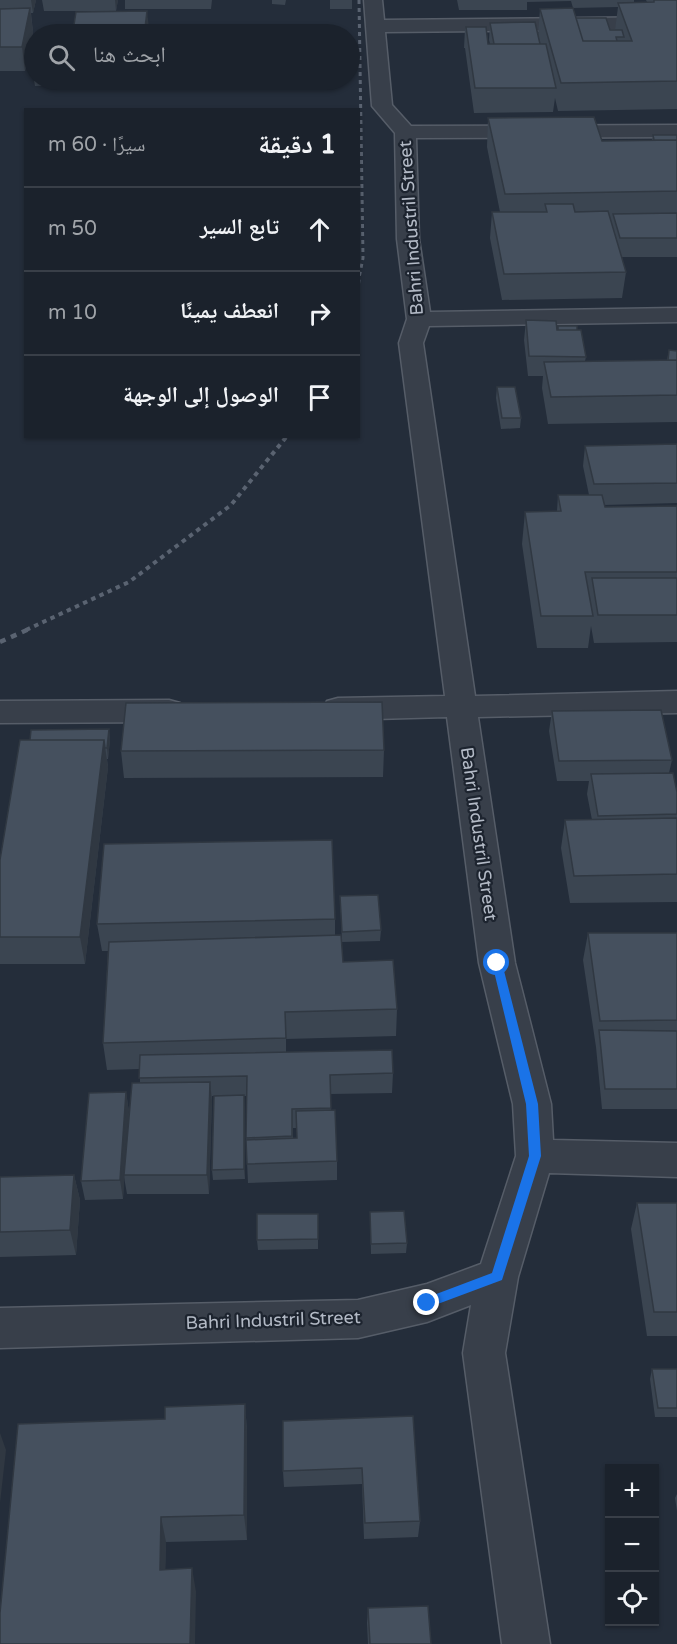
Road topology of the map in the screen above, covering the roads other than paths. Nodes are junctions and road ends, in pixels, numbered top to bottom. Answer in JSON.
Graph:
{"nodes":[{"id":1,"x":374,"y":13,"type":"edge"},
{"id":2,"x":677,"y":23,"type":"edge"},
{"id":3,"x":677,"y":131,"type":"edge"},
{"id":4,"x":405,"y":132,"type":"junction"},
{"id":5,"x":677,"y":315,"type":"edge"},
{"id":6,"x":419,"y":319,"type":"junction"},
{"id":7,"x":677,"y":702,"type":"edge"},
{"id":8,"x":461,"y":708,"type":"junction"},
{"id":9,"x":307,"y":709,"type":"edge"},
{"id":10,"x":201,"y":710,"type":"edge"},
{"id":11,"x":0,"y":712,"type":"edge"},
{"id":12,"x":535,"y":1156,"type":"junction"},
{"id":13,"x":677,"y":1160,"type":"edge"},
{"id":14,"x":497,"y":1276,"type":"junction"},
{"id":15,"x":0,"y":1328,"type":"edge"},
{"id":16,"x":526,"y":1644,"type":"edge"}],
"edges":[{"from":1,"to":2,"type":"street"},
{"from":1,"to":4,"type":"street","name":"Bahri Industril Street"},
{"from":3,"to":4,"type":"street"},
{"from":4,"to":6,"type":"street","name":"Bahri Industril Street"},
{"from":5,"to":6,"type":"street"},
{"from":6,"to":8,"type":"street","name":"Bahri Industril Street"},
{"from":7,"to":8,"type":"street"},
{"from":8,"to":9,"type":"street"},
{"from":8,"to":12,"type":"street","name":"Bahri Industril Street"},
{"from":10,"to":11,"type":"street"},
{"from":12,"to":13,"type":"street"},
{"from":12,"to":14,"type":"street","name":"Bahri Industril Street"},
{"from":14,"to":15,"type":"street","name":"Bahri Industril Street"},
{"from":14,"to":16,"type":"street"}]}
